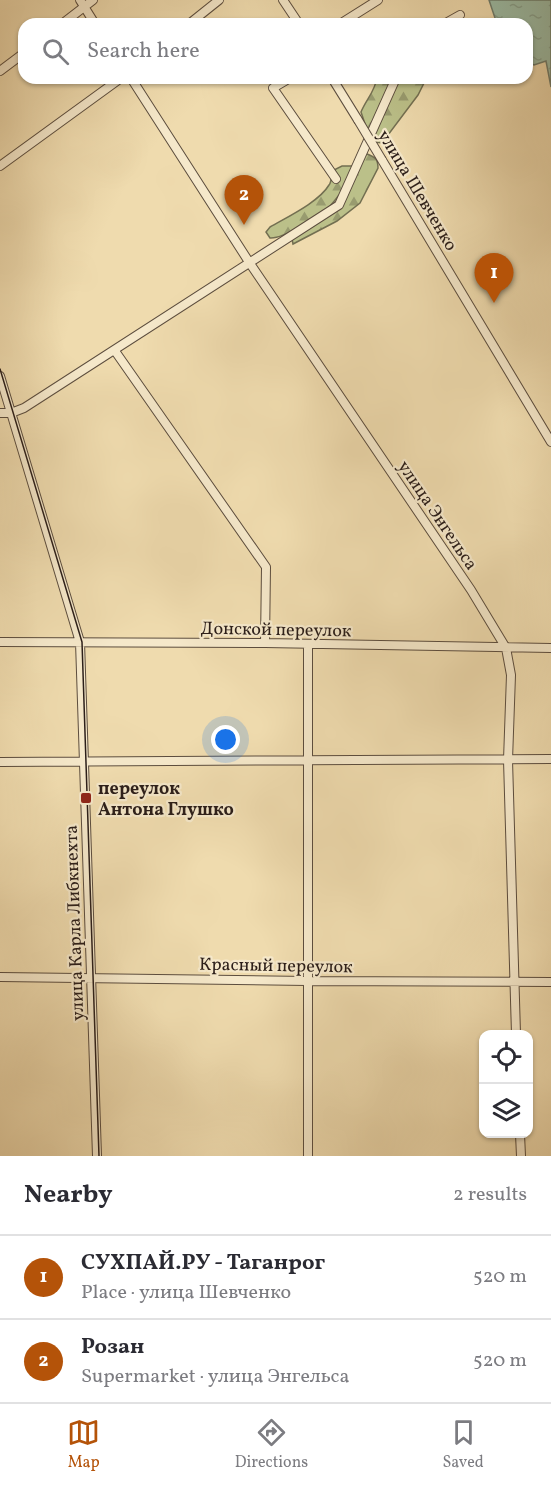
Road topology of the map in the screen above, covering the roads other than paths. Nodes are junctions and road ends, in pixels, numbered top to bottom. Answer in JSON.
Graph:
{"nodes":[{"id":1,"x":93,"y":0,"type":"edge"},
{"id":2,"x":219,"y":0,"type":"edge"},
{"id":3,"x":284,"y":0,"type":"edge"},
{"id":4,"x":378,"y":0,"type":"edge"},
{"id":5,"x":82,"y":3,"type":"edge"},
{"id":6,"x":368,"y":3,"type":"edge"},
{"id":7,"x":460,"y":15,"type":"dead end"},
{"id":8,"x":68,"y":18,"type":"edge"},
{"id":9,"x":91,"y":18,"type":"edge"},
{"id":10,"x":196,"y":18,"type":"edge"},
{"id":11,"x":295,"y":18,"type":"edge"},
{"id":12,"x":348,"y":18,"type":"edge"},
{"id":13,"x":455,"y":18,"type":"edge"},
{"id":14,"x":18,"y":58,"type":"edge"},
{"id":15,"x":0,"y":71,"type":"edge"},
{"id":16,"x":113,"y":84,"type":"edge"},
{"id":17,"x":134,"y":84,"type":"edge"},
{"id":18,"x":280,"y":84,"type":"edge"},
{"id":19,"x":336,"y":84,"type":"edge"},
{"id":20,"x":393,"y":84,"type":"edge"},
{"id":21,"x":0,"y":166,"type":"edge"},
{"id":22,"x":336,"y":179,"type":"dead end"},
{"id":23,"x":249,"y":262,"type":"junction"},
{"id":24,"x":115,"y":351,"type":"junction"},
{"id":25,"x":0,"y":376,"type":"edge"},
{"id":26,"x":0,"y":413,"type":"edge"},
{"id":27,"x":11,"y":414,"type":"junction"},
{"id":28,"x":551,"y":442,"type":"edge"},
{"id":29,"x":0,"y":642,"type":"edge"},
{"id":30,"x":80,"y":642,"type":"junction"},
{"id":31,"x":265,"y":643,"type":"junction"},
{"id":32,"x":308,"y":644,"type":"junction"},
{"id":33,"x":506,"y":648,"type":"junction"},
{"id":34,"x":551,"y":648,"type":"edge"},
{"id":35,"x":551,"y":759,"type":"edge"},
{"id":36,"x":508,"y":760,"type":"junction"},
{"id":37,"x":308,"y":761,"type":"junction"},
{"id":38,"x":0,"y":762,"type":"edge"},
{"id":39,"x":83,"y":762,"type":"junction"},
{"id":40,"x":0,"y":977,"type":"edge"},
{"id":41,"x":92,"y":978,"type":"junction"},
{"id":42,"x":307,"y":981,"type":"junction"},
{"id":43,"x":514,"y":981,"type":"junction"},
{"id":44,"x":551,"y":982,"type":"edge"},
{"id":45,"x":516,"y":1030,"type":"edge"},
{"id":46,"x":520,"y":1138,"type":"edge"},
{"id":47,"x":97,"y":1156,"type":"edge"},
{"id":48,"x":308,"y":1156,"type":"edge"},
{"id":49,"x":521,"y":1156,"type":"edge"}],
"edges":[{"from":1,"to":5,"type":"street"},
{"from":2,"to":10,"type":"street"},
{"from":3,"to":11,"type":"street"},
{"from":4,"to":6,"type":"street"},
{"from":5,"to":8,"type":"street"},
{"from":5,"to":9,"type":"street"},
{"from":6,"to":12,"type":"street"},
{"from":7,"to":13,"type":"street"},
{"from":14,"to":15,"type":"street"},
{"from":16,"to":21,"type":"street"},
{"from":17,"to":23,"type":"street","name":"улица Энгельса"},
{"from":18,"to":22,"type":"street"},
{"from":19,"to":28,"type":"street","name":"улица Шевченко","bridge":true},
{"from":20,"to":23,"type":"street"},
{"from":23,"to":24,"type":"street"},
{"from":23,"to":33,"type":"street","name":"улица Энгельса"},
{"from":24,"to":27,"type":"street"},
{"from":24,"to":31,"type":"street"},
{"from":25,"to":27,"type":"street","name":"улица Карла Либкнехта"},
{"from":26,"to":27,"type":"street"},
{"from":27,"to":30,"type":"street","name":"улица Карла Либкнехта"},
{"from":29,"to":30,"type":"street","name":"Донской переулок"},
{"from":30,"to":31,"type":"street","name":"Донской переулок"},
{"from":30,"to":39,"type":"street","name":"улица Карла Либкнехта"},
{"from":31,"to":32,"type":"street","name":"Донской переулок"},
{"from":32,"to":33,"type":"street","name":"Донской переулок"},
{"from":32,"to":37,"type":"street"},
{"from":33,"to":34,"type":"street","name":"Донской переулок"},
{"from":33,"to":36,"type":"street","name":"улица Энгельса"},
{"from":35,"to":36,"type":"street"},
{"from":36,"to":37,"type":"street"},
{"from":36,"to":43,"type":"street","name":"улица Энгельса"},
{"from":37,"to":39,"type":"street"},
{"from":37,"to":42,"type":"street"},
{"from":38,"to":39,"type":"street"},
{"from":39,"to":41,"type":"street","name":"улица Карла Либкнехта"},
{"from":40,"to":41,"type":"street","name":"Красный переулок"},
{"from":41,"to":42,"type":"street","name":"Красный переулок"},
{"from":41,"to":47,"type":"street","name":"улица Карла Либкнехта"},
{"from":42,"to":43,"type":"street","name":"Красный переулок"},
{"from":42,"to":48,"type":"street"},
{"from":43,"to":44,"type":"street","name":"Красный переулок"},
{"from":43,"to":45,"type":"street","name":"улица Энгельса"},
{"from":46,"to":49,"type":"street"}]}
